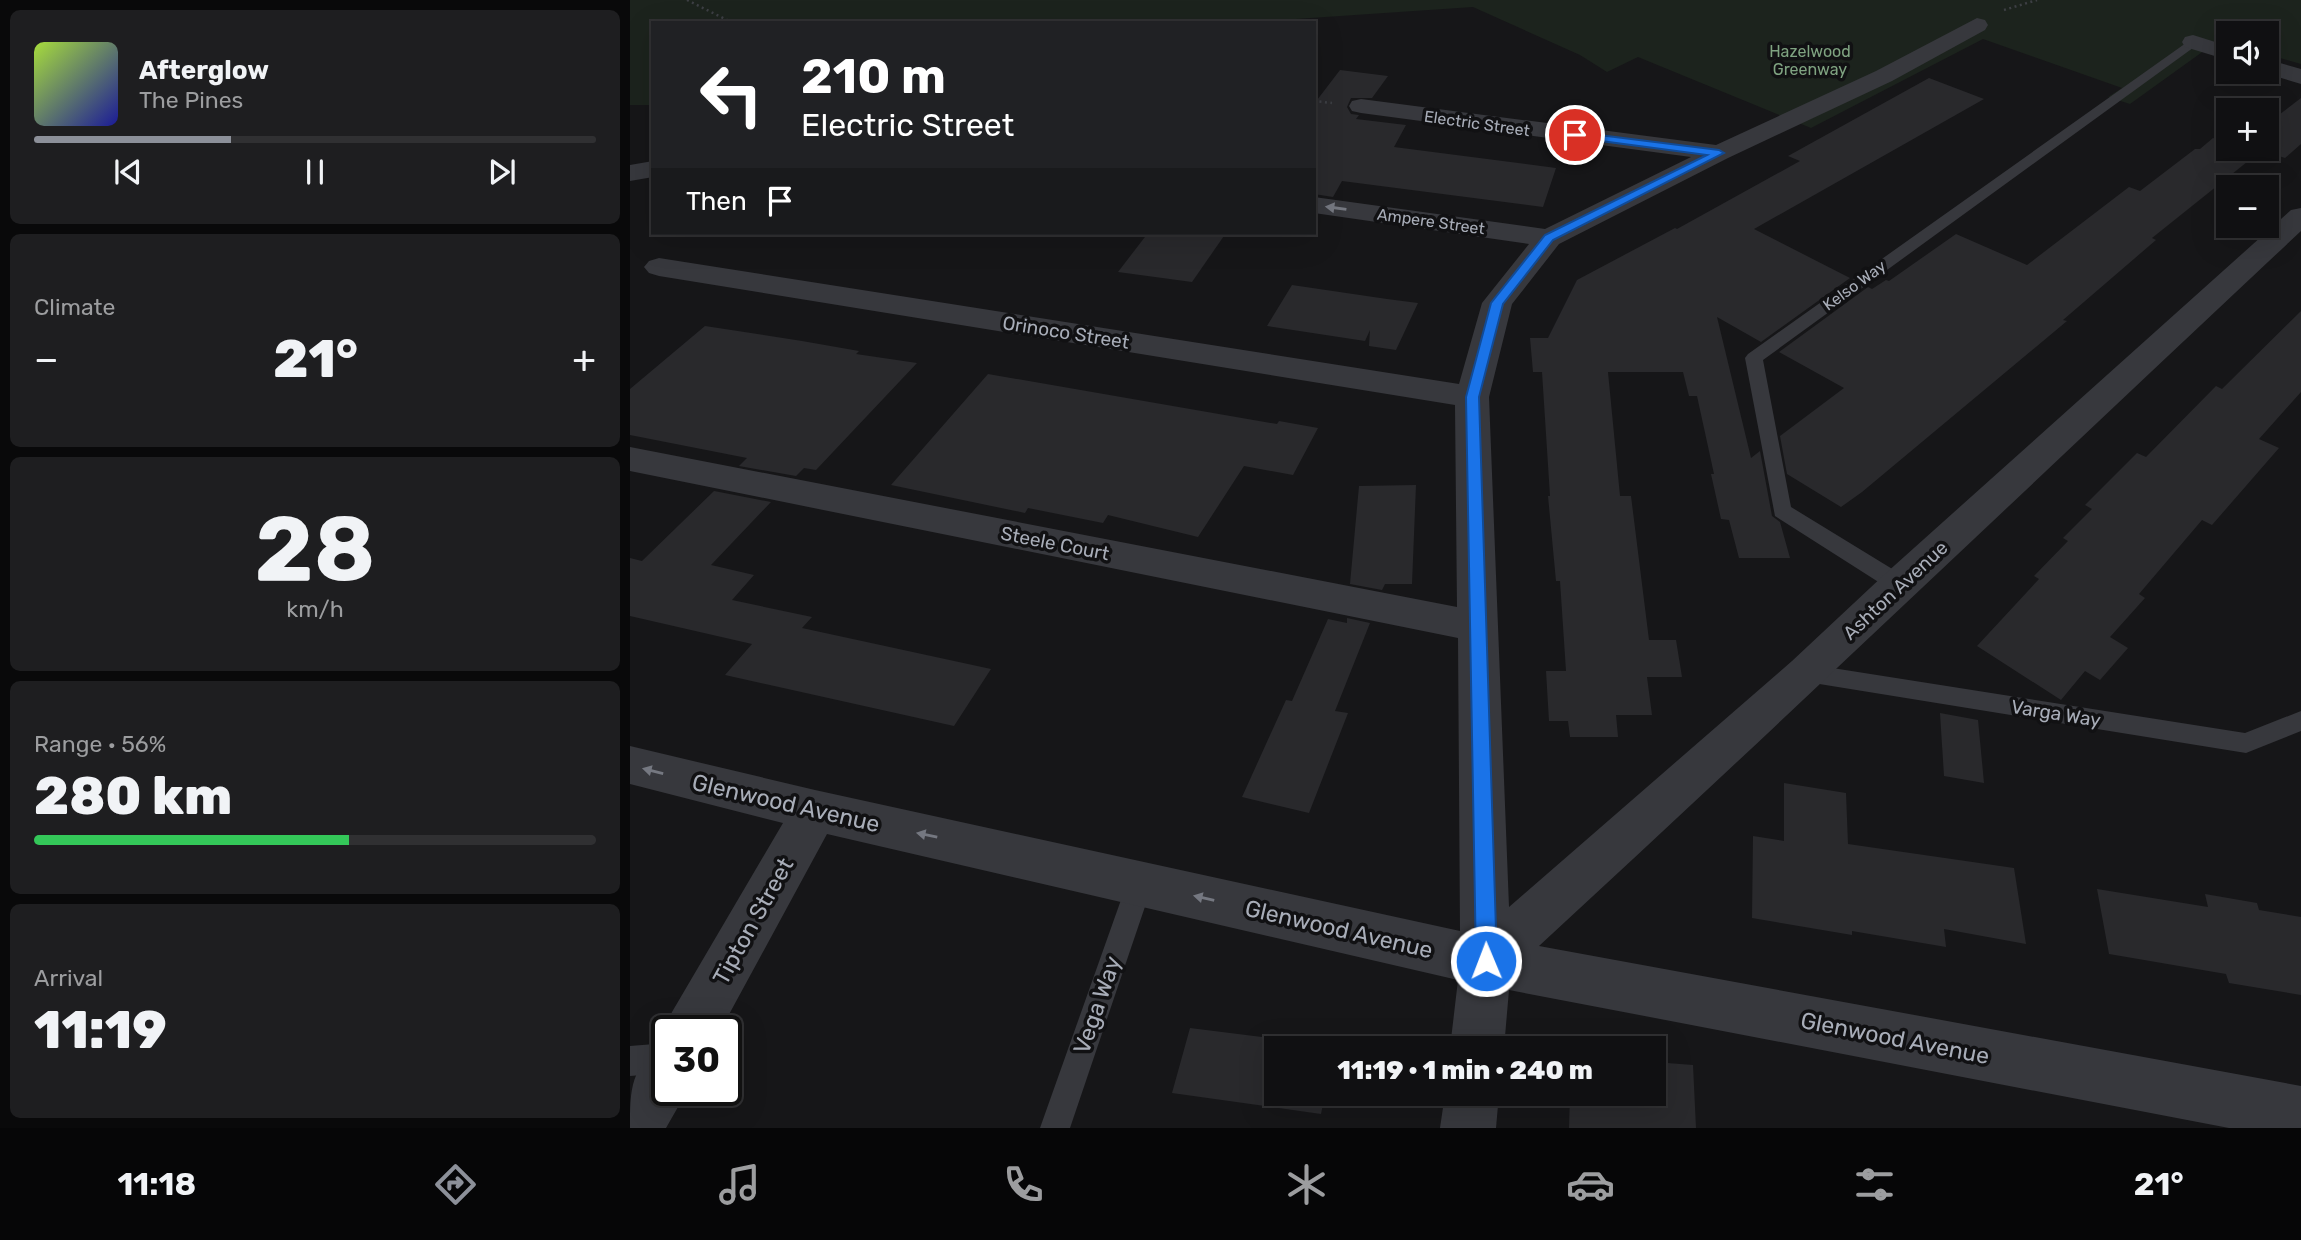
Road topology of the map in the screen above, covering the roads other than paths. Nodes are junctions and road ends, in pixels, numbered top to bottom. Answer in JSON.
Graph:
{"nodes":[{"id":1,"x":1977,"y":25,"type":"dead end"},
{"id":2,"x":2193,"y":41,"type":"joint"},
{"id":3,"x":2216,"y":49,"type":"edge"},
{"id":4,"x":2279,"y":70,"type":"edge"},
{"id":5,"x":2301,"y":77,"type":"edge"},
{"id":6,"x":1360,"y":106,"type":"dead end"},
{"id":7,"x":1719,"y":153,"type":"junction"},
{"id":8,"x":651,"y":169,"type":"edge"},
{"id":9,"x":630,"y":173,"type":"edge"},
{"id":10,"x":1316,"y":205,"type":"edge"},
{"id":11,"x":2299,"y":221,"type":"edge"},
{"id":12,"x":1549,"y":238,"type":"junction"},
{"id":13,"x":659,"y":267,"type":"dead end"},
{"id":14,"x":1472,"y":397,"type":"junction"},
{"id":15,"x":630,"y":459,"type":"edge"},
{"id":16,"x":1899,"y":584,"type":"junction"},
{"id":17,"x":1479,"y":627,"type":"junction"},
{"id":18,"x":1807,"y":673,"type":"junction"},
{"id":19,"x":2301,"y":721,"type":"edge"},
{"id":20,"x":630,"y":765,"type":"edge"},
{"id":21,"x":815,"y":811,"type":"junction"},
{"id":22,"x":1140,"y":883,"type":"junction"},
{"id":23,"x":1486,"y":961,"type":"junction"},
{"id":24,"x":700,"y":1015,"type":"edge"},
{"id":25,"x":1478,"y":1036,"type":"edge"},
{"id":26,"x":651,"y":1059,"type":"edge"},
{"id":27,"x":630,"y":1061,"type":"edge"},
{"id":28,"x":651,"y":1101,"type":"edge"},
{"id":29,"x":1471,"y":1106,"type":"edge"},
{"id":30,"x":2301,"y":1114,"type":"edge"},
{"id":31,"x":635,"y":1128,"type":"edge"},
{"id":32,"x":1055,"y":1128,"type":"edge"},
{"id":33,"x":1468,"y":1128,"type":"edge"}],
"edges":[{"from":1,"to":7,"type":"street"},
{"from":2,"to":3,"type":"street"},
{"from":2,"to":16,"type":"lane","name":"Kelso Way"},
{"from":4,"to":5,"type":"street"},
{"from":6,"to":7,"type":"street","name":"Electric Street"},
{"from":7,"to":12,"type":"street"},
{"from":8,"to":9,"type":"street"},
{"from":12,"to":10,"type":"street","name":"Ampere Street","one_way":true},
{"from":11,"to":16,"type":"street","name":"Ashton Avenue"},
{"from":12,"to":14,"type":"street"},
{"from":13,"to":14,"type":"street","name":"Orinoco Street"},
{"from":14,"to":17,"type":"street"},
{"from":15,"to":17,"type":"street","name":"Steele Court"},
{"from":16,"to":18,"type":"street","name":"Ashton Avenue"},
{"from":17,"to":23,"type":"street"},
{"from":18,"to":19,"type":"lane","name":"Varga Way"},
{"from":18,"to":23,"type":"street","name":"Ashton Avenue"},
{"from":21,"to":20,"type":"street","name":"Glenwood Avenue","one_way":true},
{"from":22,"to":21,"type":"street","name":"Glenwood Avenue","one_way":true},
{"from":21,"to":24,"type":"street","name":"Tipton Street"},
{"from":23,"to":22,"type":"street","name":"Glenwood Avenue","one_way":true},
{"from":22,"to":32,"type":"lane","name":"Vega Way"},
{"from":23,"to":25,"type":"street"},
{"from":23,"to":30,"type":"street","name":"Glenwood Avenue"},
{"from":26,"to":27,"type":"lane"},
{"from":28,"to":31,"type":"street"},
{"from":29,"to":33,"type":"street"}]}
